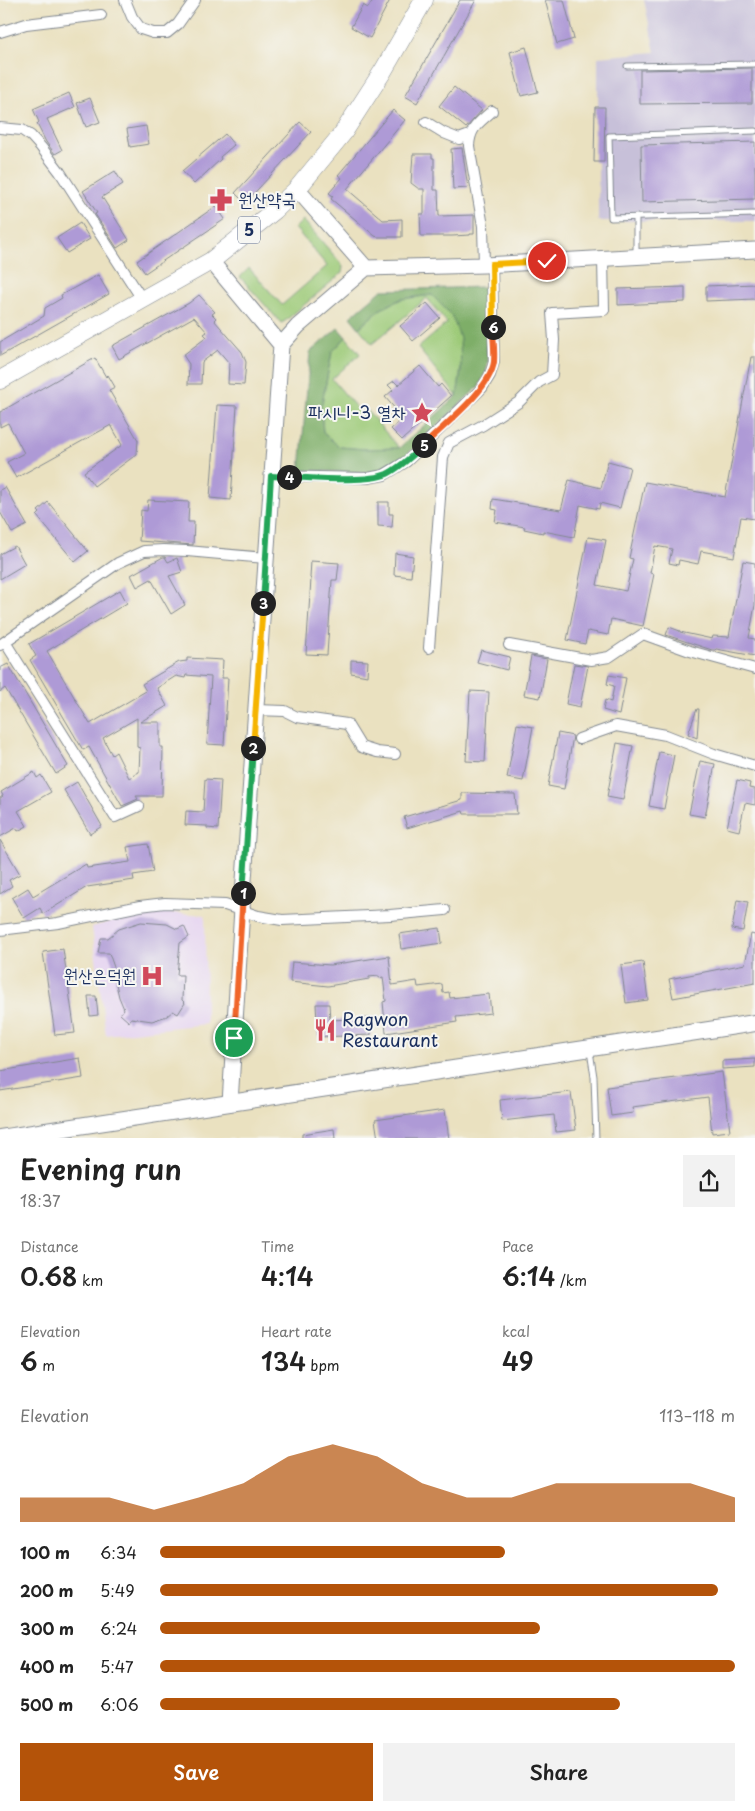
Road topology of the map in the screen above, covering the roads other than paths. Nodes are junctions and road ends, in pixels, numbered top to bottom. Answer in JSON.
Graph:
{"nodes":[{"id":1,"x":126,"y":0,"type":"edge"},
{"id":2,"x":195,"y":0,"type":"edge"},
{"id":3,"x":424,"y":0,"type":"edge"},
{"id":4,"x":102,"y":15,"type":"dead end"},
{"id":5,"x":0,"y":32,"type":"edge"},
{"id":6,"x":755,"y":64,"type":"edge"},
{"id":7,"x":627,"y":66,"type":"dead end"},
{"id":8,"x":492,"y":111,"type":"dead end"},
{"id":9,"x":426,"y":122,"type":"dead end"},
{"id":10,"x":0,"y":128,"type":"edge"},
{"id":11,"x":755,"y":131,"type":"edge"},
{"id":12,"x":470,"y":135,"type":"junction"},
{"id":13,"x":297,"y":190,"type":"junction"},
{"id":14,"x":755,"y":214,"type":"edge"},
{"id":15,"x":636,"y":217,"type":"junction"},
{"id":16,"x":755,"y":250,"type":"edge"},
{"id":17,"x":636,"y":257,"type":"junction"},
{"id":18,"x":603,"y":259,"type":"junction"},
{"id":19,"x":211,"y":261,"type":"junction"},
{"id":20,"x":488,"y":265,"type":"junction"},
{"id":21,"x":366,"y":268,"type":"junction"},
{"id":22,"x":142,"y":299,"type":"junction"},
{"id":23,"x":280,"y":345,"type":"junction"},
{"id":24,"x":0,"y":380,"type":"edge"},
{"id":25,"x":271,"y":476,"type":"junction"},
{"id":26,"x":266,"y":558,"type":"junction"},
{"id":27,"x":2,"y":644,"type":"edge"},
{"id":28,"x":509,"y":645,"type":"dead end"},
{"id":29,"x":429,"y":648,"type":"dead end"},
{"id":30,"x":755,"y":669,"type":"edge"},
{"id":31,"x":255,"y":710,"type":"junction"},
{"id":32,"x":579,"y":739,"type":"dead end"},
{"id":33,"x":395,"y":754,"type":"dead end"},
{"id":34,"x":755,"y":766,"type":"edge"},
{"id":35,"x":139,"y":806,"type":"dead end"},
{"id":36,"x":242,"y":909,"type":"junction"},
{"id":37,"x":445,"y":910,"type":"dead end"},
{"id":38,"x":0,"y":930,"type":"edge"},
{"id":39,"x":755,"y":1023,"type":"edge"},
{"id":40,"x":590,"y":1048,"type":"junction"},
{"id":41,"x":230,"y":1103,"type":"junction"},
{"id":42,"x":0,"y":1138,"type":"edge"},
{"id":43,"x":596,"y":1138,"type":"edge"}],
"edges":[{"from":1,"to":2,"type":"street"},
{"from":3,"to":13,"type":"highway","number":"5"},
{"from":4,"to":5,"type":"street"},
{"from":6,"to":7,"type":"lane"},
{"from":8,"to":12,"type":"street"},
{"from":9,"to":12,"type":"street"},
{"from":10,"to":22,"type":"street"},
{"from":11,"to":15,"type":"lane"},
{"from":12,"to":20,"type":"street"},
{"from":13,"to":19,"type":"highway","number":"5"},
{"from":13,"to":21,"type":"main road"},
{"from":14,"to":15,"type":"lane"},
{"from":15,"to":17,"type":"lane"},
{"from":16,"to":17,"type":"main road"},
{"from":17,"to":18,"type":"main road"},
{"from":18,"to":20,"type":"main road"},
{"from":18,"to":29,"type":"street"},
{"from":19,"to":22,"type":"highway","number":"5"},
{"from":19,"to":23,"type":"main road"},
{"from":20,"to":21,"type":"main road"},
{"from":20,"to":25,"type":"street"},
{"from":21,"to":23,"type":"main road"},
{"from":22,"to":24,"type":"highway","number":"5"},
{"from":23,"to":25,"type":"main road"},
{"from":25,"to":26,"type":"main road"},
{"from":26,"to":27,"type":"street"},
{"from":26,"to":31,"type":"main road"},
{"from":27,"to":35,"type":"street"},
{"from":28,"to":30,"type":"street"},
{"from":31,"to":33,"type":"street"},
{"from":31,"to":36,"type":"main road"},
{"from":32,"to":34,"type":"street"},
{"from":36,"to":37,"type":"street"},
{"from":36,"to":38,"type":"street"},
{"from":36,"to":41,"type":"main road"},
{"from":39,"to":40,"type":"main road"},
{"from":40,"to":41,"type":"main road"},
{"from":40,"to":43,"type":"lane"},
{"from":41,"to":42,"type":"main road"}]}
